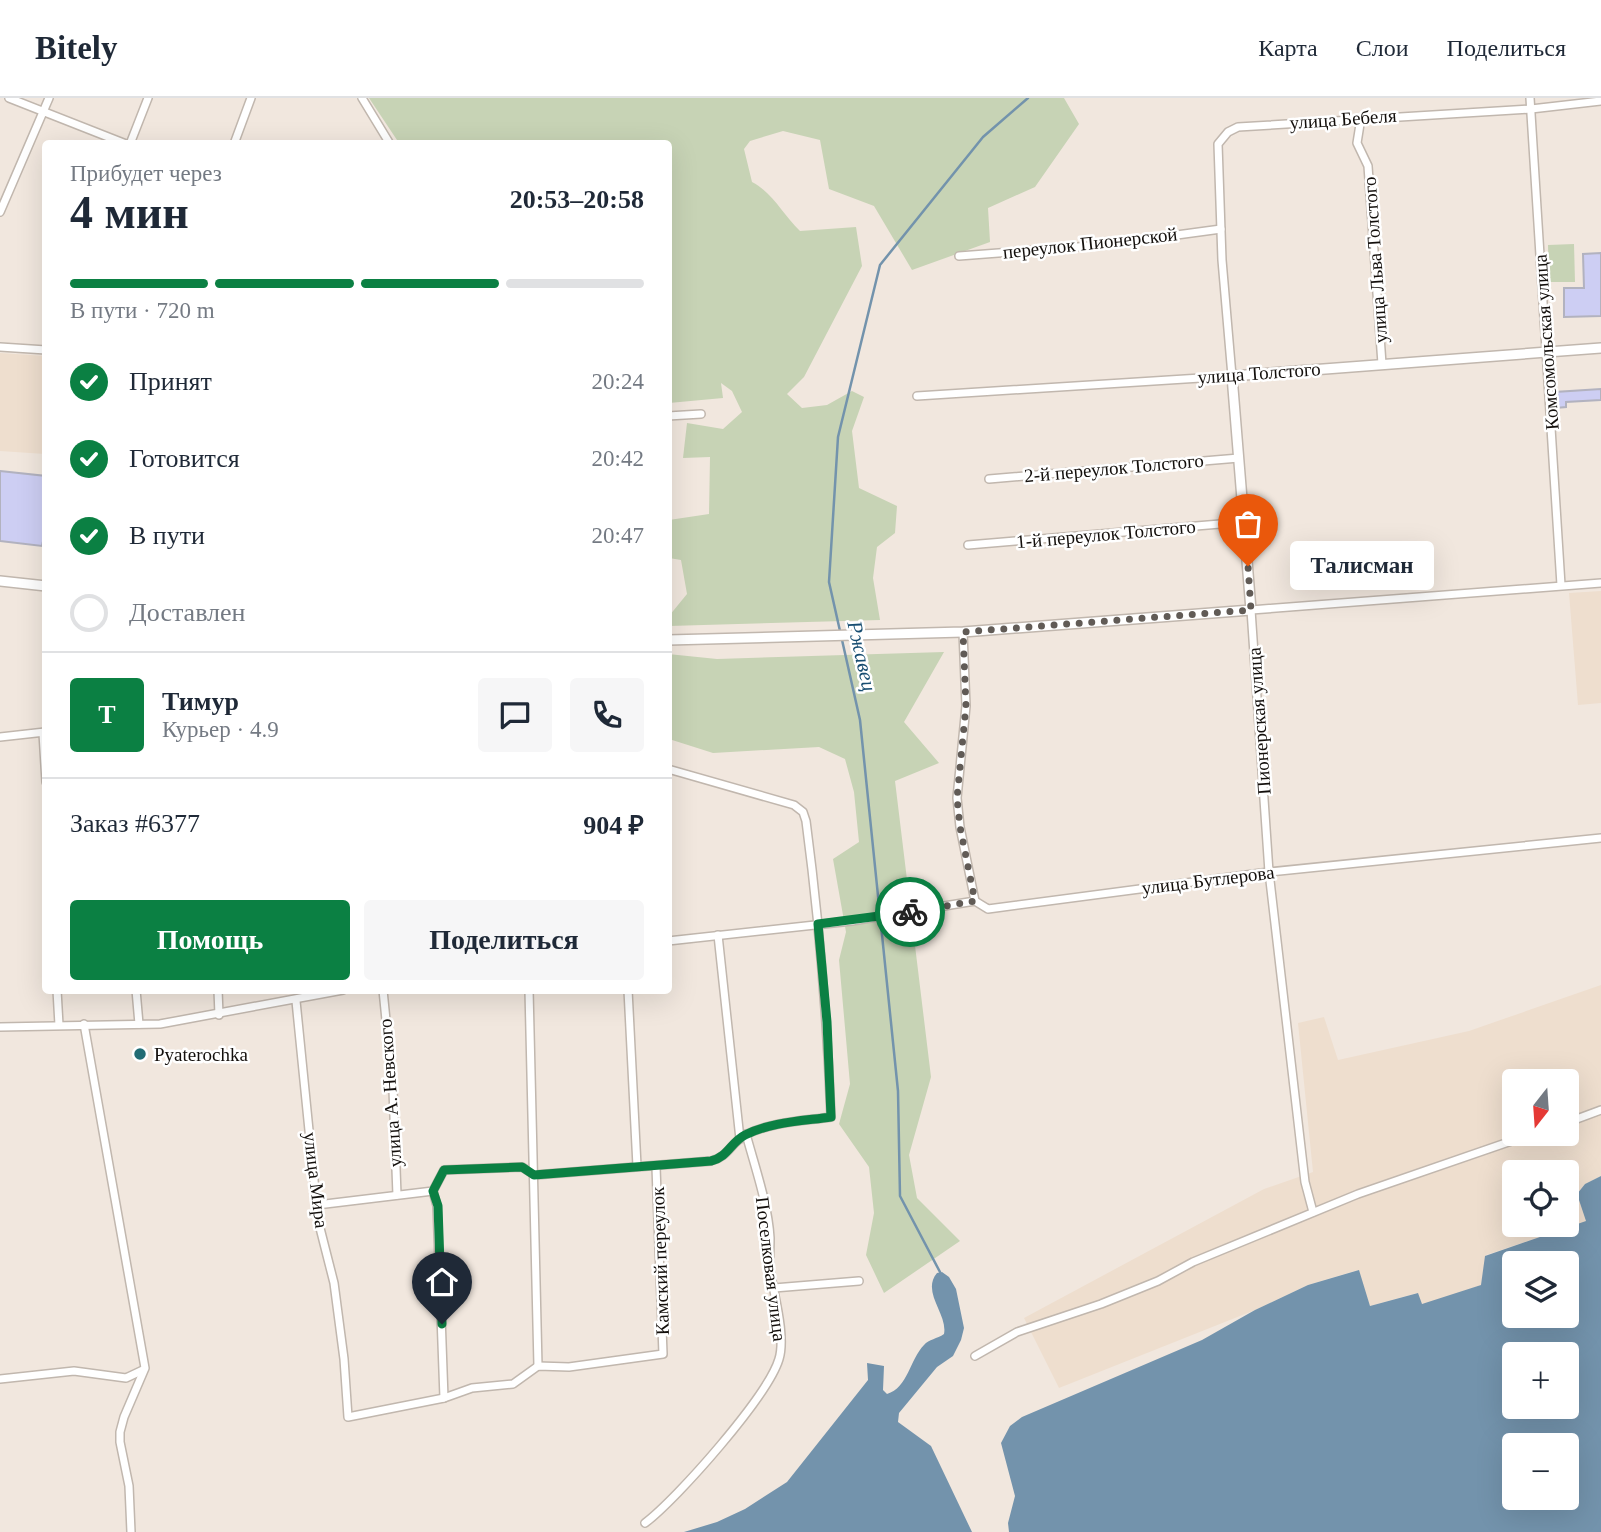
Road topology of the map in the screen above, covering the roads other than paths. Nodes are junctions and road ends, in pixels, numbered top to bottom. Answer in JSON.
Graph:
{"nodes":[{"id":1,"x":9,"y":98,"type":"edge"},
{"id":2,"x":49,"y":98,"type":"edge"},
{"id":3,"x":148,"y":98,"type":"edge"},
{"id":4,"x":251,"y":98,"type":"edge"},
{"id":5,"x":362,"y":98,"type":"edge"},
{"id":6,"x":1530,"y":98,"type":"edge"},
{"id":7,"x":1601,"y":101,"type":"edge"},
{"id":8,"x":1531,"y":109,"type":"junction"},
{"id":9,"x":44,"y":111,"type":"junction"},
{"id":10,"x":1361,"y":118,"type":"junction"},
{"id":11,"x":118,"y":140,"type":"edge"},
{"id":12,"x":130,"y":140,"type":"edge"},
{"id":13,"x":235,"y":140,"type":"edge"},
{"id":14,"x":388,"y":140,"type":"edge"},
{"id":15,"x":1218,"y":144,"type":"joint"},
{"id":16,"x":0,"y":212,"type":"edge"},
{"id":17,"x":1221,"y":229,"type":"junction"},
{"id":18,"x":959,"y":256,"type":"dead end"},
{"id":19,"x":0,"y":347,"type":"edge"},
{"id":20,"x":1601,"y":348,"type":"edge"},
{"id":21,"x":42,"y":350,"type":"edge"},
{"id":22,"x":1546,"y":352,"type":"junction"},
{"id":23,"x":1382,"y":364,"type":"junction"},
{"id":24,"x":1232,"y":376,"type":"junction"},
{"id":25,"x":917,"y":396,"type":"dead end"},
{"id":26,"x":701,"y":414,"type":"dead end"},
{"id":27,"x":672,"y":416,"type":"edge"},
{"id":28,"x":1239,"y":458,"type":"junction"},
{"id":29,"x":989,"y":479,"type":"dead end"},
{"id":30,"x":1244,"y":522,"type":"junction"},
{"id":31,"x":968,"y":545,"type":"dead end"},
{"id":32,"x":0,"y":581,"type":"edge"},
{"id":33,"x":1601,"y":583,"type":"edge"},
{"id":34,"x":1561,"y":585,"type":"junction"},
{"id":35,"x":42,"y":586,"type":"edge"},
{"id":36,"x":1251,"y":610,"type":"junction"},
{"id":37,"x":963,"y":632,"type":"junction"},
{"id":38,"x":672,"y":640,"type":"edge"},
{"id":39,"x":42,"y":732,"type":"edge"},
{"id":40,"x":0,"y":737,"type":"edge"},
{"id":41,"x":672,"y":770,"type":"edge"},
{"id":42,"x":1601,"y":838,"type":"edge"},
{"id":43,"x":1269,"y":872,"type":"junction"},
{"id":44,"x":975,"y":901,"type":"junction"},
{"id":45,"x":818,"y":924,"type":"junction"},
{"id":46,"x":718,"y":935,"type":"junction"},
{"id":47,"x":672,"y":941,"type":"edge"},
{"id":48,"x":57,"y":994,"type":"edge"},
{"id":49,"x":136,"y":994,"type":"edge"},
{"id":50,"x":218,"y":994,"type":"edge"},
{"id":51,"x":299,"y":994,"type":"edge"},
{"id":52,"x":325,"y":994,"type":"edge"},
{"id":53,"x":383,"y":994,"type":"edge"},
{"id":54,"x":529,"y":994,"type":"edge"},
{"id":55,"x":628,"y":994,"type":"edge"},
{"id":56,"x":298,"y":1000,"type":"junction"},
{"id":57,"x":219,"y":1015,"type":"junction"},
{"id":58,"x":85,"y":1024,"type":"junction"},
{"id":59,"x":138,"y":1024,"type":"junction"},
{"id":60,"x":59,"y":1025,"type":"junction"},
{"id":61,"x":0,"y":1027,"type":"edge"},
{"id":62,"x":1601,"y":1110,"type":"edge"},
{"id":63,"x":1579,"y":1118,"type":"edge"},
{"id":64,"x":743,"y":1136,"type":"junction"},
{"id":65,"x":1502,"y":1144,"type":"edge"},
{"id":66,"x":637,"y":1166,"type":"junction"},
{"id":67,"x":656,"y":1167,"type":"junction"},
{"id":68,"x":534,"y":1175,"type":"junction"},
{"id":69,"x":433,"y":1191,"type":"junction"},
{"id":70,"x":397,"y":1195,"type":"junction"},
{"id":71,"x":317,"y":1205,"type":"junction"},
{"id":72,"x":1313,"y":1212,"type":"junction"},
{"id":73,"x":859,"y":1281,"type":"dead end"},
{"id":74,"x":774,"y":1288,"type":"junction"},
{"id":75,"x":975,"y":1356,"type":"dead end"},
{"id":76,"x":538,"y":1366,"type":"junction"},
{"id":77,"x":145,"y":1368,"type":"junction"},
{"id":78,"x":0,"y":1379,"type":"edge"},
{"id":79,"x":444,"y":1398,"type":"junction"},
{"id":80,"x":645,"y":1523,"type":"dead end"},
{"id":81,"x":131,"y":1532,"type":"edge"}],
"edges":[{"from":1,"to":9,"type":"street"},
{"from":2,"to":9,"type":"street"},
{"from":3,"to":12,"type":"street"},
{"from":4,"to":13,"type":"street"},
{"from":5,"to":14,"type":"street"},
{"from":6,"to":8,"type":"street","name":"Комсомольская улица"},
{"from":7,"to":8,"type":"street","name":"улица Бебеля"},
{"from":8,"to":10,"type":"street","name":"улица Бебеля"},
{"from":8,"to":22,"type":"street","name":"Комсомольская улица"},
{"from":9,"to":11,"type":"street"},
{"from":9,"to":16,"type":"street"},
{"from":10,"to":15,"type":"street","name":"улица Бебеля"},
{"from":10,"to":23,"type":"street","name":"улица Льва Толстого"},
{"from":15,"to":17,"type":"street","name":"Пионерская улица"},
{"from":17,"to":18,"type":"street","name":"переулок Пионерской"},
{"from":17,"to":24,"type":"street","name":"Пионерская улица"},
{"from":19,"to":21,"type":"street"},
{"from":20,"to":22,"type":"street","name":"улица Толстого"},
{"from":22,"to":23,"type":"street","name":"улица Толстого"},
{"from":22,"to":34,"type":"street","name":"Комсомольская улица"},
{"from":23,"to":24,"type":"street","name":"улица Толстого"},
{"from":24,"to":25,"type":"street","name":"улица Толстого"},
{"from":24,"to":28,"type":"street","name":"Пионерская улица"},
{"from":26,"to":27,"type":"street"},
{"from":28,"to":29,"type":"street","name":"2-й переулок Толстого"},
{"from":28,"to":30,"type":"street","name":"Пионерская улица"},
{"from":30,"to":31,"type":"street","name":"1-й переулок Толстого"},
{"from":30,"to":36,"type":"street","name":"Пионерская улица"},
{"from":32,"to":35,"type":"street"},
{"from":33,"to":34,"type":"street"},
{"from":34,"to":36,"type":"street"},
{"from":36,"to":37,"type":"street"},
{"from":36,"to":43,"type":"street","name":"Пионерская улица"},
{"from":37,"to":38,"type":"street"},
{"from":37,"to":44,"type":"street"},
{"from":39,"to":40,"type":"street"},
{"from":41,"to":45,"type":"street"},
{"from":42,"to":43,"type":"street","name":"улица Бутлерова"},
{"from":43,"to":44,"type":"street","name":"улица Бутлерова"},
{"from":43,"to":72,"type":"street","name":"Пионерская улица"},
{"from":44,"to":45,"type":"street","name":"улица Бутлерова"},
{"from":45,"to":46,"type":"street"},
{"from":45,"to":64,"type":"street"},
{"from":46,"to":47,"type":"street"},
{"from":46,"to":64,"type":"street","name":"Поселковая улица"},
{"from":48,"to":60,"type":"street"},
{"from":49,"to":59,"type":"street"},
{"from":50,"to":57,"type":"street"},
{"from":51,"to":56,"type":"street","name":"улица Мира"},
{"from":52,"to":56,"type":"street"},
{"from":53,"to":70,"type":"street","name":"улица А. Невского"},
{"from":54,"to":68,"type":"street"},
{"from":55,"to":66,"type":"street","name":"Камский переулок"},
{"from":56,"to":57,"type":"street"},
{"from":56,"to":71,"type":"street","name":"улица Мира"},
{"from":57,"to":59,"type":"street"},
{"from":58,"to":59,"type":"street"},
{"from":58,"to":60,"type":"street"},
{"from":58,"to":77,"type":"street"},
{"from":60,"to":61,"type":"street"},
{"from":62,"to":63,"type":"street"},
{"from":64,"to":67,"type":"street"},
{"from":64,"to":74,"type":"street","name":"Поселковая улица"},
{"from":65,"to":72,"type":"street"},
{"from":66,"to":67,"type":"street"},
{"from":66,"to":68,"type":"street"},
{"from":67,"to":76,"type":"street","name":"Камский переулок"},
{"from":68,"to":69,"type":"street"},
{"from":68,"to":76,"type":"street"},
{"from":69,"to":70,"type":"street"},
{"from":69,"to":79,"type":"street"},
{"from":70,"to":71,"type":"street"},
{"from":71,"to":79,"type":"street","name":"улица Мира"},
{"from":72,"to":75,"type":"street"},
{"from":73,"to":74,"type":"street"},
{"from":74,"to":80,"type":"street","name":"Поселковая улица"},
{"from":76,"to":79,"type":"street"},
{"from":77,"to":78,"type":"street"},
{"from":77,"to":81,"type":"street"}]}
